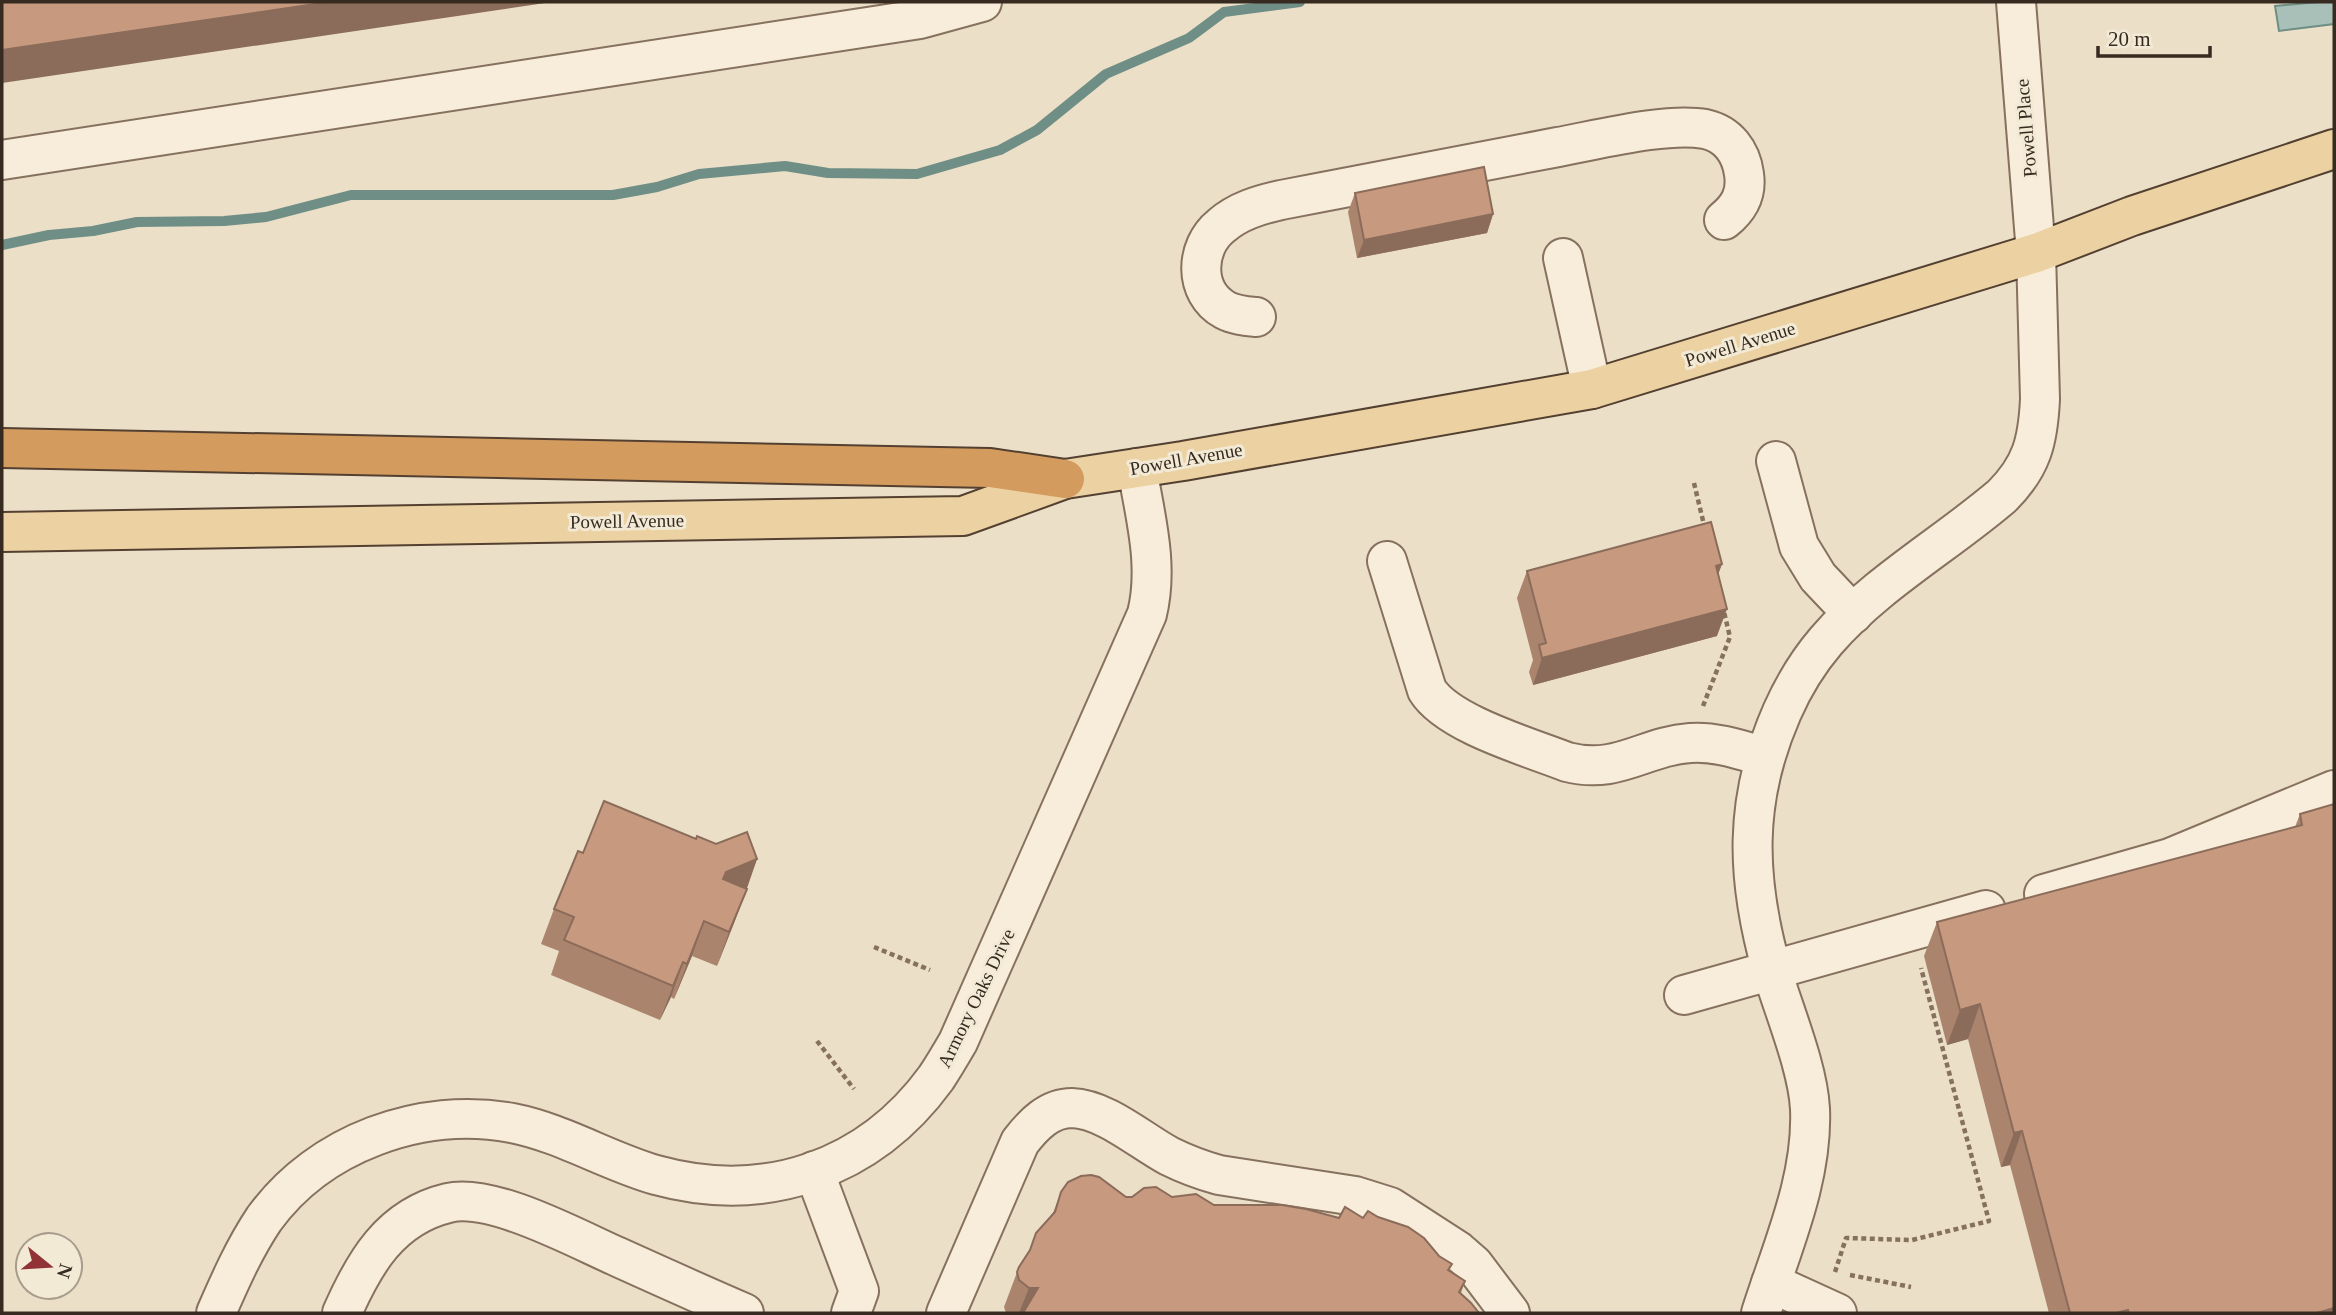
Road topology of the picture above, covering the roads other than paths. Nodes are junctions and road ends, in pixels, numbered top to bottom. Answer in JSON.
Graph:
{"nodes":[{"id":1,"x":982,"y":2,"type":"edge"},
{"id":2,"x":2016,"y":2,"type":"edge"},
{"id":3,"x":2334,"y":149,"type":"edge"},
{"id":4,"x":2,"y":160,"type":"edge"},
{"id":5,"x":1724,"y":220,"type":"dead end"},
{"id":6,"x":2036,"y":253,"type":"junction"},
{"id":7,"x":1563,"y":258,"type":"dead end"},
{"id":8,"x":1256,"y":317,"type":"dead end"},
{"id":9,"x":1592,"y":389,"type":"junction"},
{"id":10,"x":2,"y":448,"type":"edge"},
{"id":11,"x":1776,"y":461,"type":"dead end"},
{"id":12,"x":1138,"y":468,"type":"junction"},
{"id":13,"x":1065,"y":478,"type":"junction"},
{"id":14,"x":2,"y":533,"type":"edge"},
{"id":15,"x":1387,"y":561,"type":"dead end"},
{"id":16,"x":1853,"y":614,"type":"junction"},
{"id":17,"x":1765,"y":757,"type":"junction"},
{"id":18,"x":2334,"y":790,"type":"edge"},
{"id":19,"x":1772,"y":969,"type":"junction"},
{"id":20,"x":1684,"y":995,"type":"dead end"},
{"id":21,"x":814,"y":1171,"type":"junction"},
{"id":22,"x":1766,"y":1298,"type":"edge"},
{"id":23,"x":216,"y":1313,"type":"edge"},
{"id":24,"x":342,"y":1313,"type":"edge"},
{"id":25,"x":744,"y":1313,"type":"edge"},
{"id":26,"x":851,"y":1313,"type":"edge"},
{"id":27,"x":946,"y":1313,"type":"edge"},
{"id":28,"x":1510,"y":1313,"type":"edge"},
{"id":29,"x":1837,"y":1313,"type":"edge"}],
"edges":[{"from":1,"to":4,"type":"street"},
{"from":2,"to":6,"type":"street","name":"Powell Place"},
{"from":3,"to":6,"type":"main road","name":"Powell Avenue"},
{"from":5,"to":8,"type":"street"},
{"from":6,"to":9,"type":"main road","name":"Powell Avenue"},
{"from":6,"to":16,"type":"street","name":"Powell Place"},
{"from":7,"to":9,"type":"street"},
{"from":9,"to":12,"type":"main road","name":"Powell Avenue"},
{"from":10,"to":13,"type":"highway"},
{"from":11,"to":16,"type":"street"},
{"from":12,"to":13,"type":"main road","name":"Powell Avenue"},
{"from":12,"to":21,"type":"street","name":"Armory Oaks Drive"},
{"from":13,"to":14,"type":"main road","name":"Powell Avenue"},
{"from":15,"to":17,"type":"street"},
{"from":16,"to":17,"type":"street","name":"Powell Place"},
{"from":17,"to":19,"type":"street","name":"Powell Place"},
{"from":18,"to":19,"type":"street"},
{"from":19,"to":20,"type":"street"},
{"from":19,"to":22,"type":"street","name":"Powell Place"},
{"from":21,"to":23,"type":"street","name":"Armory Oaks Drive"},
{"from":21,"to":26,"type":"street"},
{"from":22,"to":29,"type":"street"},
{"from":24,"to":25,"type":"street"},
{"from":27,"to":28,"type":"street"}]}
